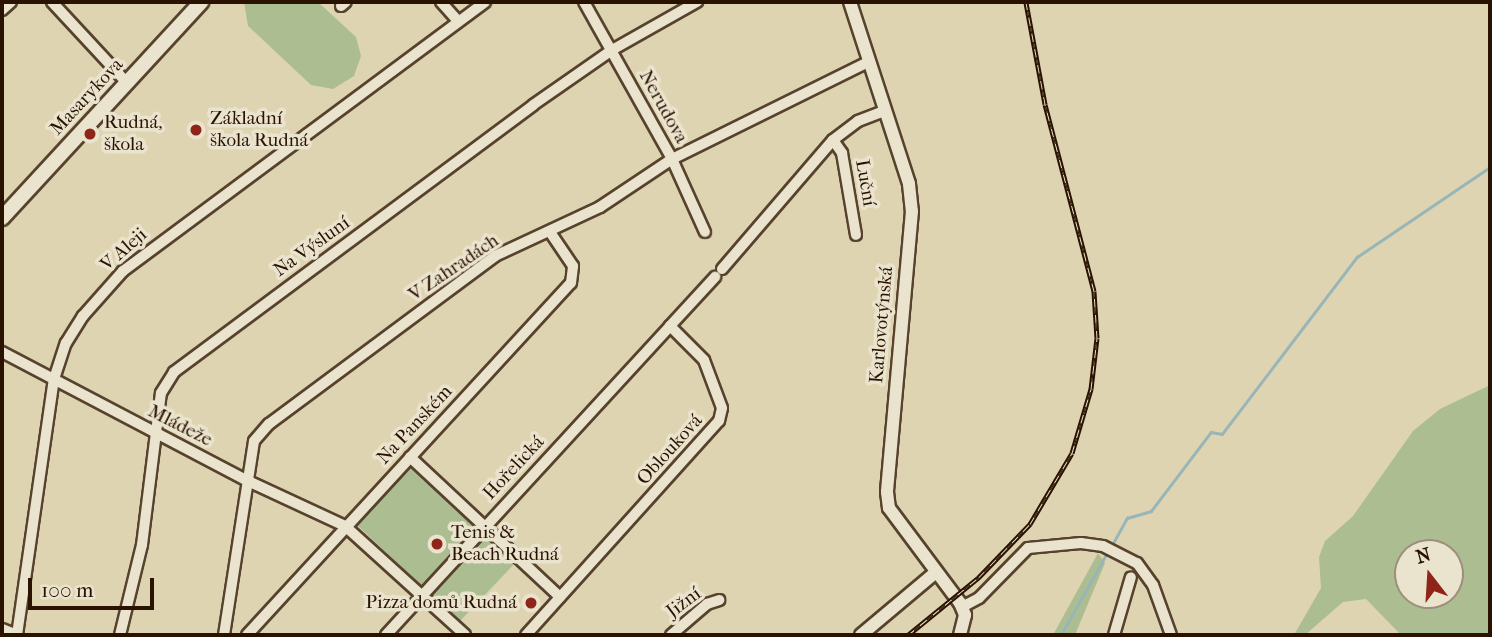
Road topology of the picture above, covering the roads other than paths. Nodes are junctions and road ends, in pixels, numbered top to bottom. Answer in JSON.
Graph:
{"nodes":[{"id":1,"x":11,"y":2,"type":"edge"},
{"id":2,"x":52,"y":2,"type":"edge"},
{"id":3,"x":201,"y":2,"type":"edge"},
{"id":4,"x":441,"y":2,"type":"edge"},
{"id":5,"x":485,"y":2,"type":"edge"},
{"id":6,"x":584,"y":2,"type":"edge"},
{"id":7,"x":696,"y":2,"type":"edge"},
{"id":8,"x":850,"y":2,"type":"edge"},
{"id":9,"x":2,"y":10,"type":"edge"},
{"id":10,"x":458,"y":21,"type":"junction"},
{"id":11,"x":612,"y":50,"type":"junction"},
{"id":12,"x":866,"y":63,"type":"junction"},
{"id":13,"x":127,"y":83,"type":"junction"},
{"id":14,"x":884,"y":111,"type":"junction"},
{"id":15,"x":832,"y":140,"type":"junction"},
{"id":16,"x":672,"y":159,"type":"junction"},
{"id":17,"x":2,"y":218,"type":"edge"},
{"id":18,"x":550,"y":232,"type":"junction"},
{"id":19,"x":705,"y":232,"type":"dead end"},
{"id":20,"x":856,"y":235,"type":"dead end"},
{"id":21,"x":670,"y":327,"type":"junction"},
{"id":22,"x":2,"y":352,"type":"edge"},
{"id":23,"x":54,"y":379,"type":"junction"},
{"id":24,"x":155,"y":433,"type":"junction"},
{"id":25,"x":410,"y":457,"type":"junction"},
{"id":26,"x":248,"y":481,"type":"junction"},
{"id":27,"x":486,"y":524,"type":"junction"},
{"id":28,"x":345,"y":526,"type":"junction"},
{"id":29,"x":936,"y":572,"type":"junction"},
{"id":30,"x":1131,"y":577,"type":"dead end"},
{"id":31,"x":421,"y":596,"type":"junction"},
{"id":32,"x":561,"y":597,"type":"junction"},
{"id":33,"x":719,"y":600,"type":"dead end"},
{"id":34,"x":962,"y":607,"type":"junction"},
{"id":35,"x":2,"y":629,"type":"edge"},
{"id":36,"x":120,"y":635,"type":"edge"},
{"id":37,"x":225,"y":635,"type":"edge"},
{"id":38,"x":247,"y":635,"type":"edge"},
{"id":39,"x":386,"y":635,"type":"edge"},
{"id":40,"x":465,"y":635,"type":"edge"},
{"id":41,"x":526,"y":635,"type":"edge"},
{"id":42,"x":671,"y":635,"type":"edge"},
{"id":43,"x":861,"y":635,"type":"edge"},
{"id":44,"x":960,"y":635,"type":"edge"},
{"id":45,"x":1114,"y":635,"type":"edge"},
{"id":46,"x":1171,"y":635,"type":"edge"}],
"edges":[{"from":1,"to":9,"type":"street"},
{"from":2,"to":13,"type":"street"},
{"from":3,"to":13,"type":"main road","name":"Masarykova"},
{"from":4,"to":10,"type":"street"},
{"from":5,"to":10,"type":"street","name":"V Aleji"},
{"from":6,"to":11,"type":"street","name":"Nerudova"},
{"from":7,"to":11,"type":"street","name":"Na Výsluní"},
{"from":8,"to":12,"type":"street","name":"Karlovotýnská"},
{"from":10,"to":23,"type":"street","name":"V Aleji"},
{"from":11,"to":16,"type":"street","name":"Nerudova"},
{"from":11,"to":24,"type":"street","name":"Na Výsluní"},
{"from":12,"to":14,"type":"street","name":"Karlovotýnská"},
{"from":12,"to":16,"type":"street","name":"V Zahradách"},
{"from":13,"to":17,"type":"main road","name":"Masarykova"},
{"from":14,"to":15,"type":"street"},
{"from":14,"to":29,"type":"street","name":"Karlovotýnská"},
{"from":15,"to":20,"type":"street","name":"Luční"},
{"from":15,"to":21,"type":"street"},
{"from":16,"to":18,"type":"street","name":"V Zahradách"},
{"from":16,"to":19,"type":"street","name":"Nerudova"},
{"from":18,"to":25,"type":"street","name":"Na Panském"},
{"from":18,"to":26,"type":"street","name":"V Zahradách"},
{"from":21,"to":27,"type":"street","name":"Hořelická"},
{"from":21,"to":32,"type":"street","name":"Oblouková"},
{"from":22,"to":23,"type":"street","name":"Mládeže"},
{"from":23,"to":24,"type":"street","name":"Mládeže"},
{"from":23,"to":35,"type":"street","name":"V Aleji"},
{"from":24,"to":26,"type":"street","name":"Mládeže"},
{"from":24,"to":36,"type":"street","name":"Na Výsluní"},
{"from":25,"to":27,"type":"street"},
{"from":25,"to":28,"type":"street","name":"Na Panském"},
{"from":26,"to":28,"type":"street","name":"Mládeže"},
{"from":26,"to":37,"type":"street","name":"V Zahradách"},
{"from":27,"to":31,"type":"street","name":"Hořelická"},
{"from":27,"to":32,"type":"street"},
{"from":28,"to":31,"type":"street","name":"Mládeže"},
{"from":28,"to":38,"type":"street","name":"Na Panském"},
{"from":29,"to":34,"type":"street","name":"Karlovotýnská"},
{"from":29,"to":43,"type":"street"},
{"from":30,"to":45,"type":"street"},
{"from":31,"to":39,"type":"street","name":"Hořelická"},
{"from":31,"to":40,"type":"street","name":"Mládeže"},
{"from":32,"to":41,"type":"street","name":"Oblouková"},
{"from":33,"to":42,"type":"street","name":"Jižní"},
{"from":34,"to":44,"type":"street"},
{"from":34,"to":46,"type":"street"}]}
